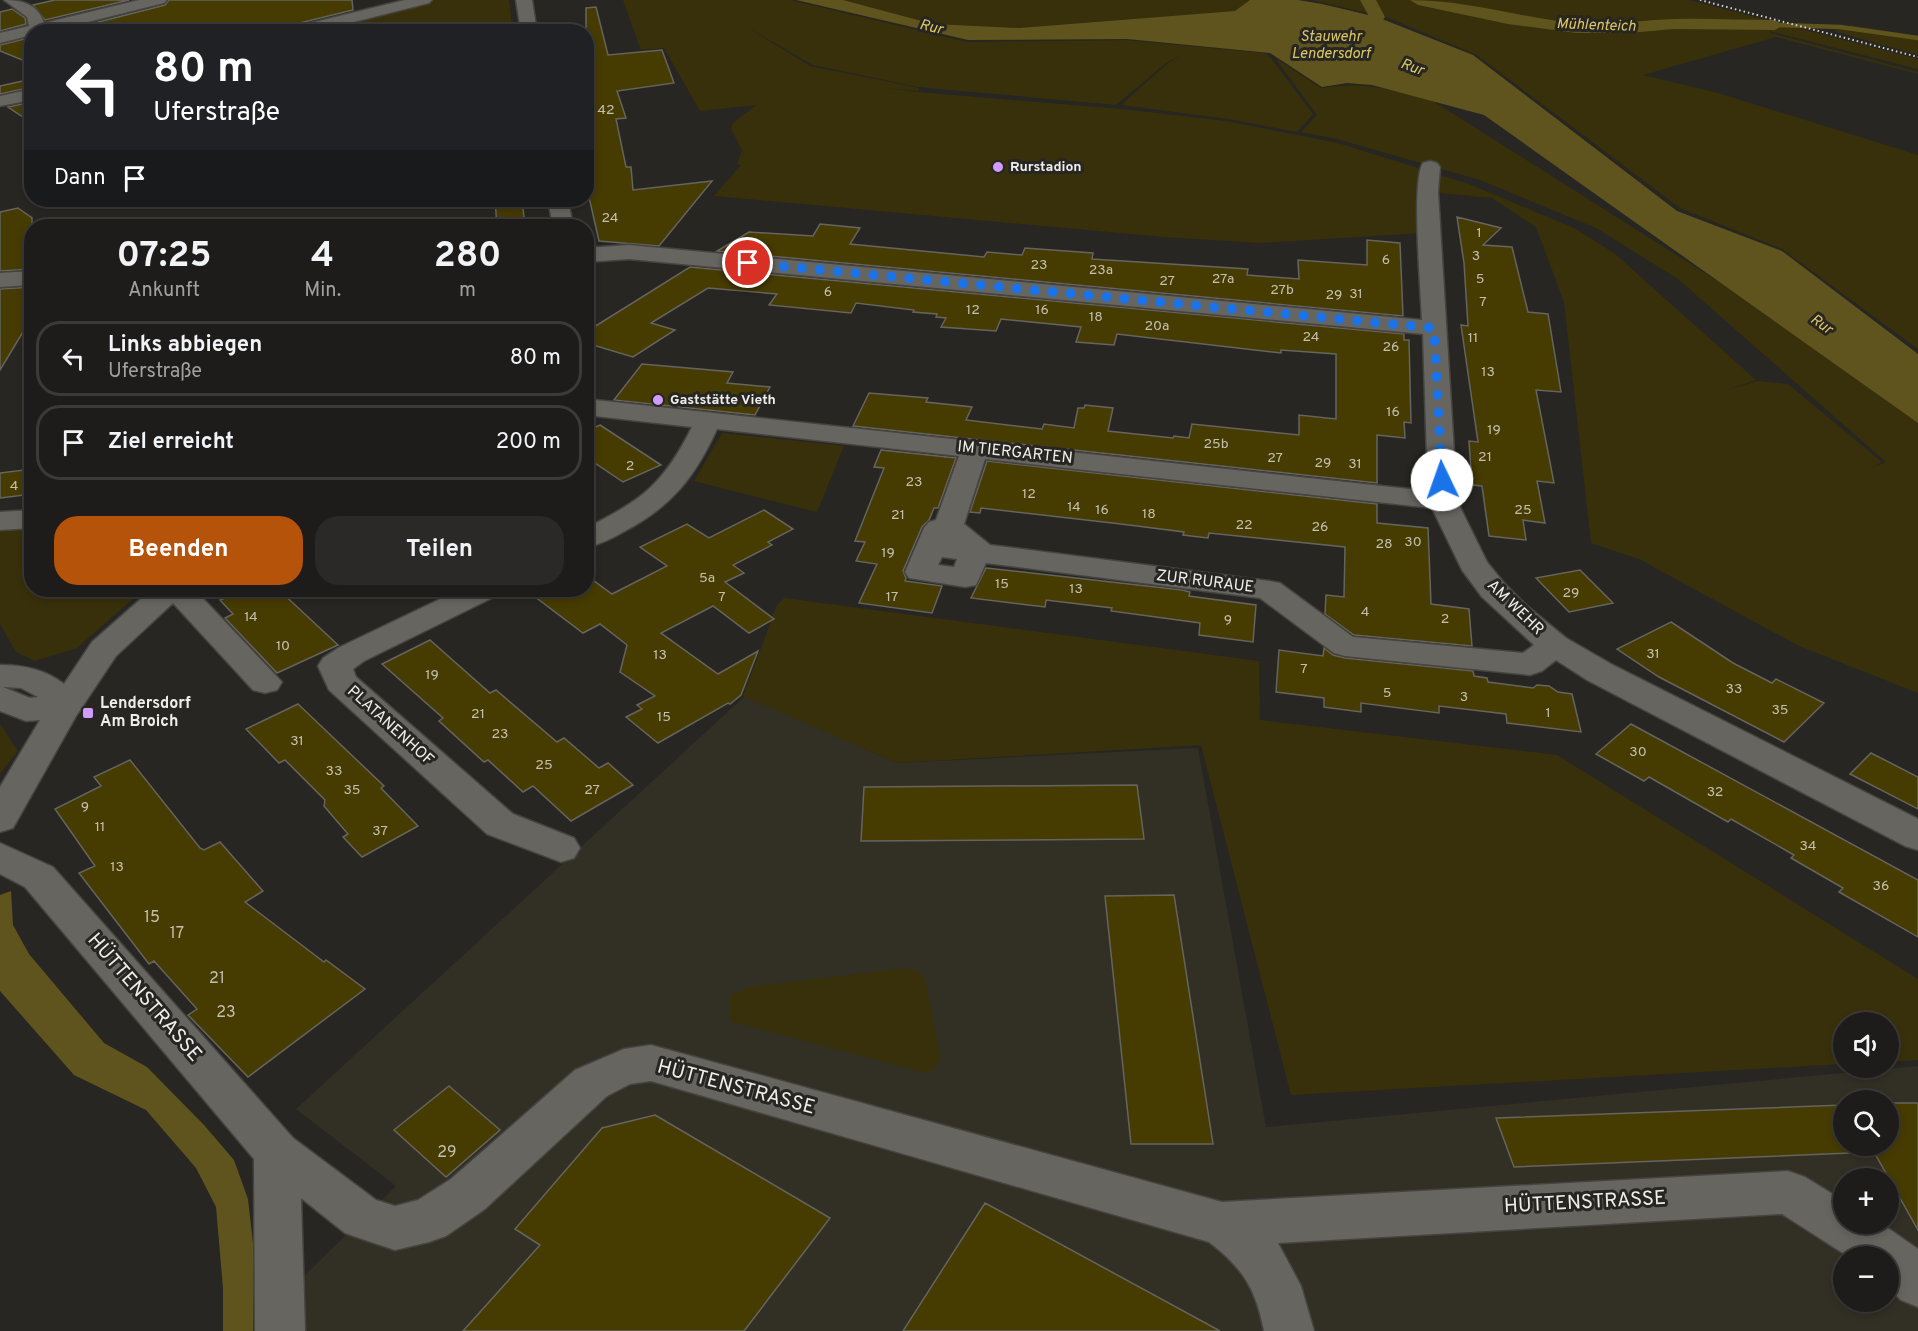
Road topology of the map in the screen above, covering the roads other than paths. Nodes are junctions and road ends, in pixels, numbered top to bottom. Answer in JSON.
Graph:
{"nodes":[{"id":1,"x":12,"y":0,"type":"edge"},
{"id":2,"x":159,"y":0,"type":"edge"},
{"id":3,"x":424,"y":0,"type":"edge"},
{"id":4,"x":524,"y":0,"type":"edge"},
{"id":5,"x":37,"y":24,"type":"edge"},
{"id":6,"x":55,"y":24,"type":"edge"},
{"id":7,"x":325,"y":24,"type":"edge"},
{"id":8,"x":528,"y":24,"type":"edge"},
{"id":9,"x":24,"y":32,"type":"edge"},
{"id":10,"x":0,"y":38,"type":"edge"},
{"id":11,"x":24,"y":96,"type":"edge"},
{"id":12,"x":0,"y":101,"type":"edge"},
{"id":13,"x":1430,"y":167,"type":"dead end"},
{"id":14,"x":594,"y":254,"type":"edge"},
{"id":15,"x":24,"y":278,"type":"edge"},
{"id":16,"x":0,"y":280,"type":"edge"},
{"id":17,"x":1434,"y":328,"type":"junction"},
{"id":18,"x":594,"y":408,"type":"edge"},
{"id":19,"x":708,"y":421,"type":"junction"},
{"id":20,"x":975,"y":449,"type":"junction"},
{"id":21,"x":1443,"y":501,"type":"junction"},
{"id":22,"x":24,"y":520,"type":"edge"},
{"id":23,"x":0,"y":521,"type":"edge"},
{"id":24,"x":594,"y":535,"type":"edge"},
{"id":25,"x":161,"y":597,"type":"edge"},
{"id":26,"x":185,"y":597,"type":"edge"},
{"id":27,"x":469,"y":597,"type":"edge"},
{"id":28,"x":1555,"y":645,"type":"junction"},
{"id":29,"x":0,"y":676,"type":"edge"},
{"id":30,"x":265,"y":682,"type":"dead end"},
{"id":31,"x":0,"y":697,"type":"edge"},
{"id":32,"x":66,"y":706,"type":"junction"},
{"id":33,"x":0,"y":819,"type":"edge"},
{"id":34,"x":1918,"y":836,"type":"edge"},
{"id":35,"x":561,"y":848,"type":"dead end"},
{"id":36,"x":0,"y":857,"type":"edge"},
{"id":37,"x":277,"y":1152,"type":"junction"},
{"id":38,"x":1222,"y":1224,"type":"junction"},
{"id":39,"x":1918,"y":1283,"type":"edge"},
{"id":40,"x":280,"y":1331,"type":"edge"},
{"id":41,"x":1289,"y":1331,"type":"edge"}],
"edges":[{"from":1,"to":5,"type":"street"},
{"from":2,"to":6,"type":"street"},
{"from":3,"to":7,"type":"street"},
{"from":4,"to":8,"type":"street"},
{"from":9,"to":10,"type":"street"},
{"from":11,"to":12,"type":"street"},
{"from":13,"to":17,"type":"street","name":"AM WEHR"},
{"from":14,"to":17,"type":"street"},
{"from":15,"to":16,"type":"street"},
{"from":17,"to":21,"type":"street","name":"AM WEHR"},
{"from":18,"to":19,"type":"street","name":"IM TIERGARTEN"},
{"from":19,"to":20,"type":"street","name":"IM TIERGARTEN"},
{"from":19,"to":24,"type":"street"},
{"from":20,"to":21,"type":"street","name":"IM TIERGARTEN"},
{"from":20,"to":28,"type":"street","name":"ZUR RURAUE"},
{"from":21,"to":28,"type":"street","name":"AM WEHR"},
{"from":22,"to":23,"type":"street"},
{"from":25,"to":32,"type":"street"},
{"from":26,"to":30,"type":"street"},
{"from":27,"to":35,"type":"street","name":"PLATANENHOF"},
{"from":28,"to":34,"type":"street","name":"AM WEHR"},
{"from":29,"to":32,"type":"street"},
{"from":31,"to":32,"type":"street"},
{"from":32,"to":33,"type":"street"},
{"from":36,"to":37,"type":"street","name":"HÜTTENSTRASSE"},
{"from":37,"to":38,"type":"street","name":"HÜTTENSTRASSE"},
{"from":37,"to":40,"type":"street"},
{"from":38,"to":39,"type":"street","name":"HÜTTENSTRASSE"},
{"from":38,"to":41,"type":"street","name":"HÜTTENSTRASSE"}]}
